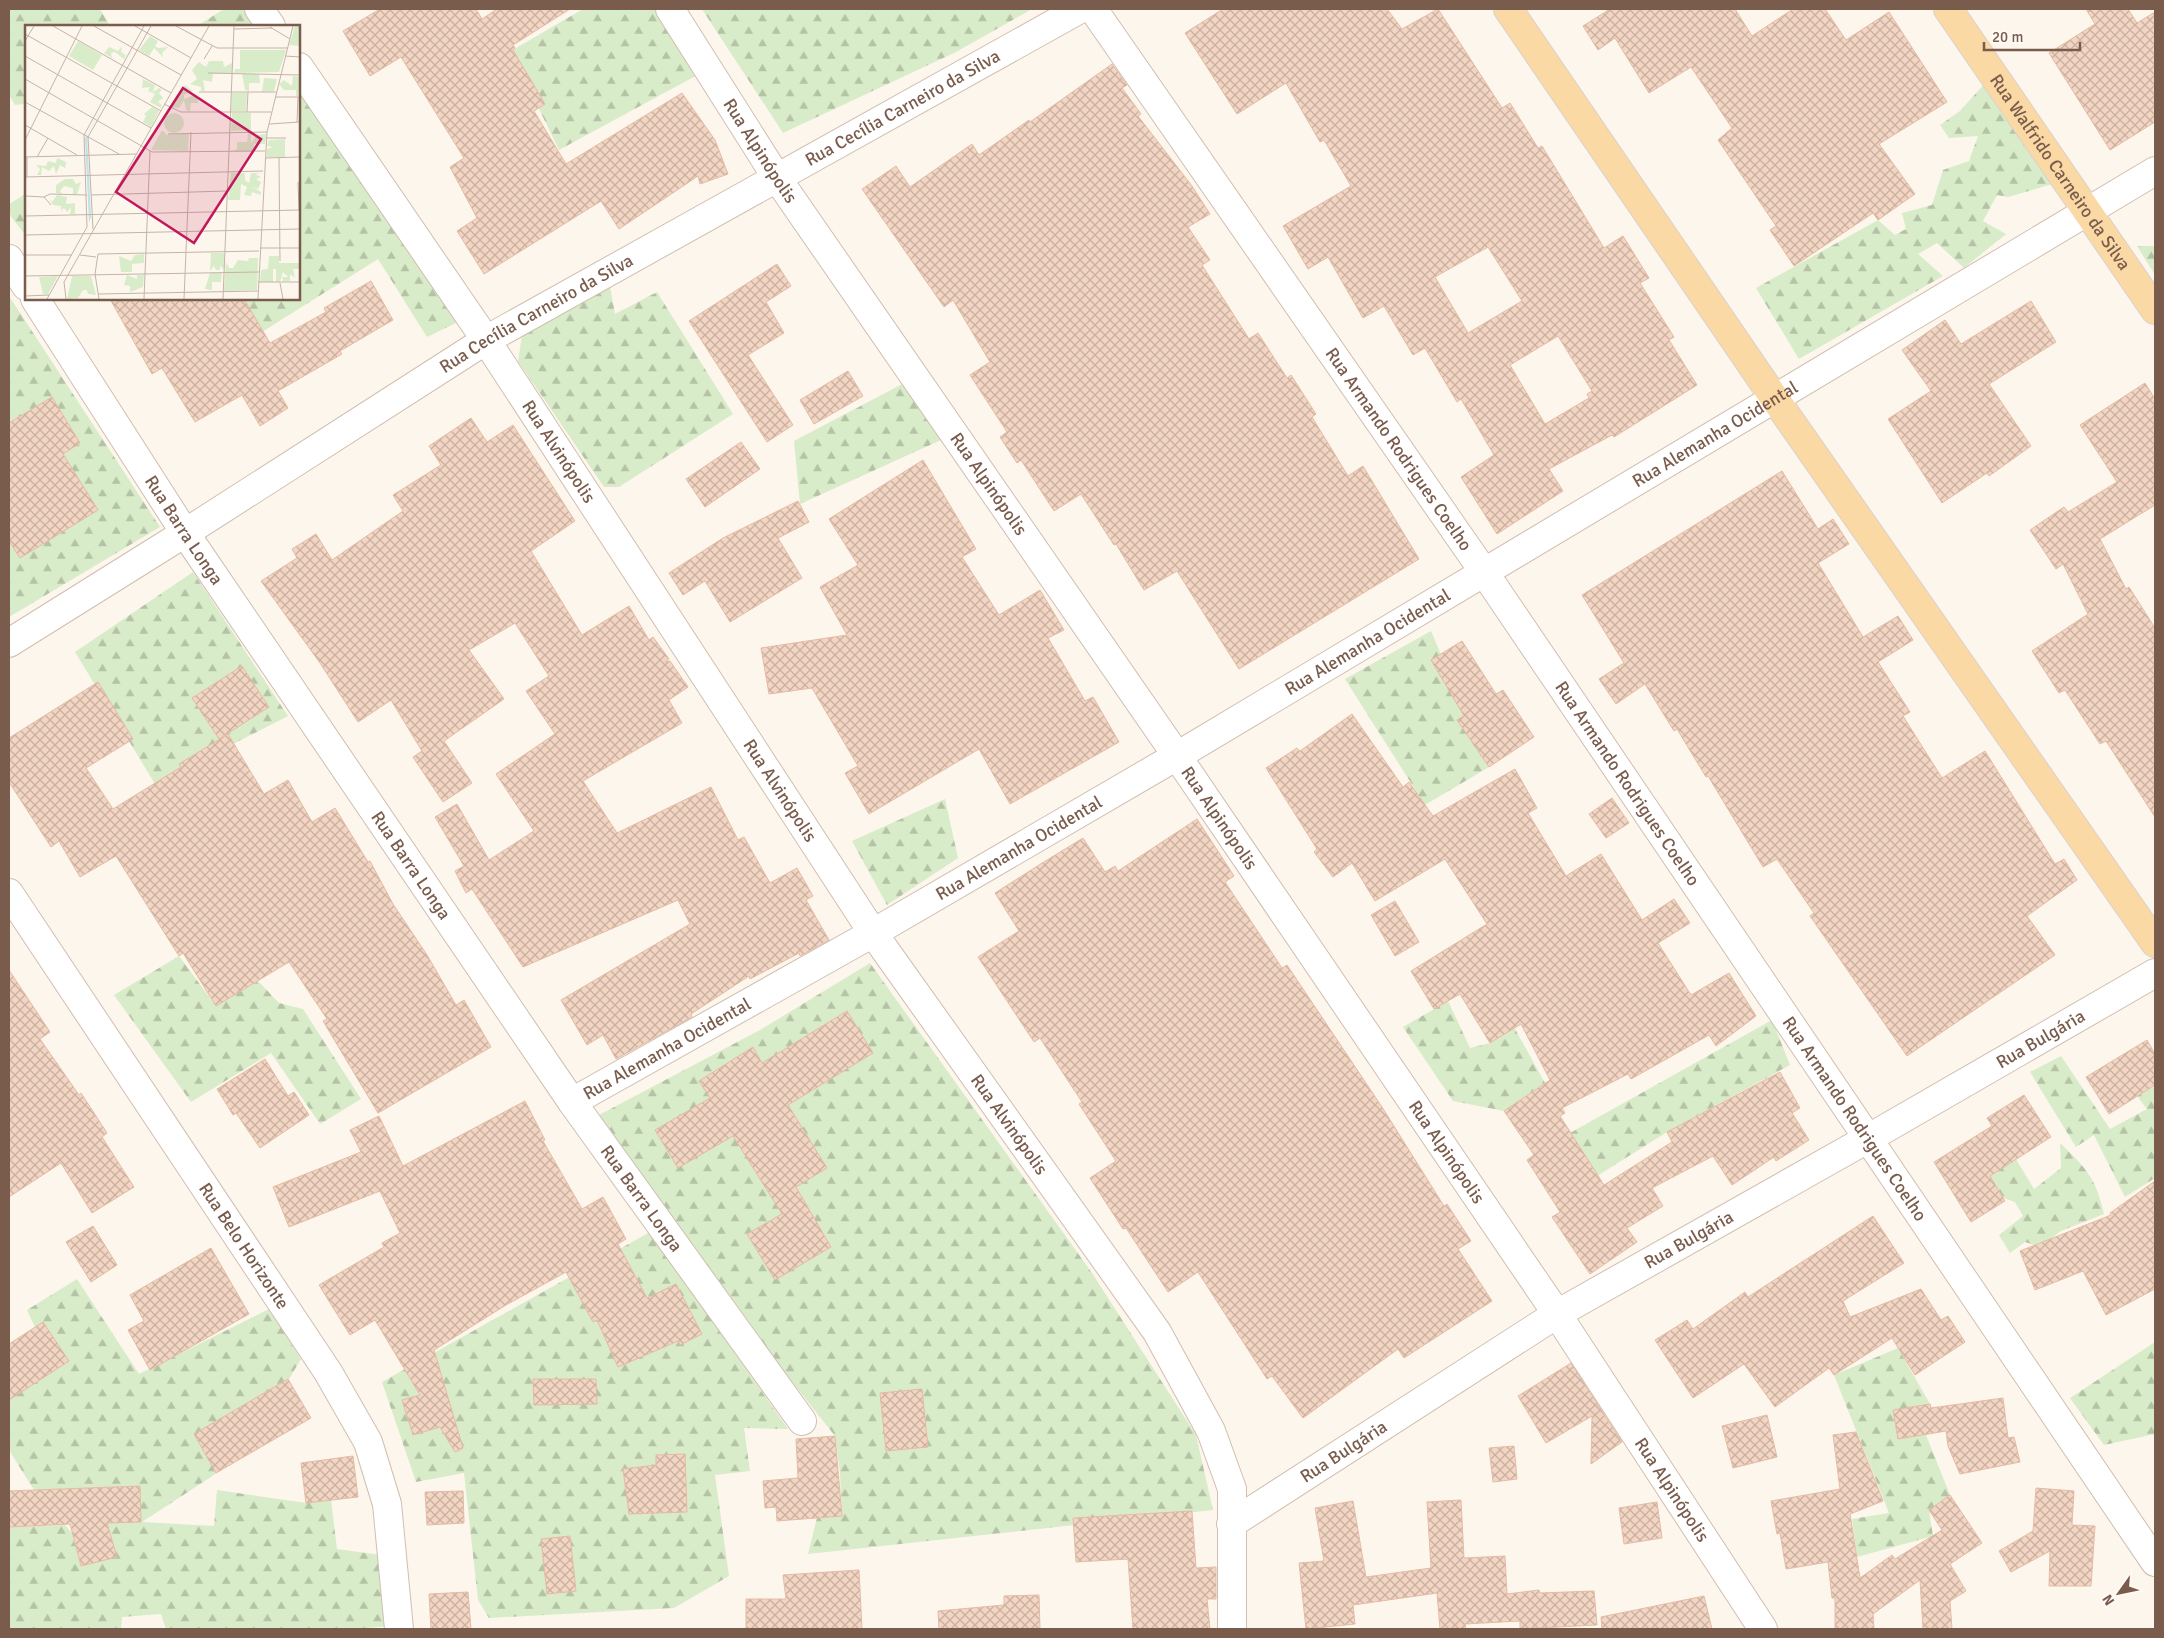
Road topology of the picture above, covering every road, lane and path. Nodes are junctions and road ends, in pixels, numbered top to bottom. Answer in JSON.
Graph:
{"nodes":[{"id":1,"x":259,"y":9,"type":"edge"},
{"id":2,"x":670,"y":9,"type":"edge"},
{"id":3,"x":1080,"y":9,"type":"edge"},
{"id":4,"x":1093,"y":9,"type":"edge"},
{"id":5,"x":1508,"y":9,"type":"edge"},
{"id":6,"x":1948,"y":9,"type":"edge"},
{"id":7,"x":270,"y":25,"type":"edge"},
{"id":8,"x":300,"y":68,"type":"edge"},
{"id":9,"x":2155,"y":171,"type":"edge"},
{"id":10,"x":777,"y":178,"type":"junction"},
{"id":11,"x":2089,"y":210,"type":"junction"},
{"id":12,"x":9,"y":259,"type":"edge"},
{"id":13,"x":25,"y":284,"type":"edge"},
{"id":14,"x":35,"y":300,"type":"edge"},
{"id":15,"x":2155,"y":310,"type":"edge"},
{"id":16,"x":486,"y":340,"type":"junction"},
{"id":17,"x":1775,"y":399,"type":"junction"},
{"id":18,"x":185,"y":533,"type":"junction"},
{"id":19,"x":1484,"y":572,"type":"junction"},
{"id":20,"x":9,"y":643,"type":"edge"},
{"id":21,"x":1177,"y":756,"type":"junction"},
{"id":22,"x":9,"y":893,"type":"edge"},
{"id":23,"x":873,"y":933,"type":"junction"},
{"id":24,"x":2155,"y":943,"type":"edge"},
{"id":25,"x":2155,"y":973,"type":"edge"},
{"id":26,"x":572,"y":1102,"type":"junction"},
{"id":27,"x":1869,"y":1138,"type":"junction"},
{"id":28,"x":1557,"y":1314,"type":"junction"},
{"id":29,"x":802,"y":1421,"type":"dead end"},
{"id":30,"x":1232,"y":1524,"type":"junction"},
{"id":31,"x":2155,"y":1562,"type":"edge"},
{"id":32,"x":400,"y":1629,"type":"edge"},
{"id":33,"x":1232,"y":1629,"type":"edge"},
{"id":34,"x":1764,"y":1629,"type":"edge"}],
"edges":[{"from":1,"to":7,"type":"street"},
{"from":2,"to":10,"type":"street","name":"Rua Alpinópolis"},
{"from":3,"to":10,"type":"street","name":"Rua Cecília Carneiro da Silva"},
{"from":4,"to":19,"type":"street","name":"Rua Armando Rodrigues Coelho"},
{"from":5,"to":17,"type":"main road"},
{"from":6,"to":11,"type":"main road","name":"Rua Walfrido Carneiro da Silva"},
{"from":8,"to":16,"type":"street","name":"Rua Alvinópolis"},
{"from":9,"to":11,"type":"street","name":"Rua Alemanha Ocidental"},
{"from":10,"to":16,"type":"street","name":"Rua Cecília Carneiro da Silva"},
{"from":10,"to":21,"type":"street","name":"Rua Alpinópolis"},
{"from":11,"to":15,"type":"main road","name":"Rua Walfrido Carneiro da Silva"},
{"from":11,"to":17,"type":"street","name":"Rua Alemanha Ocidental"},
{"from":12,"to":13,"type":"street"},
{"from":14,"to":18,"type":"street","name":"Rua Barra Longa"},
{"from":16,"to":18,"type":"street","name":"Rua Cecília Carneiro da Silva"},
{"from":16,"to":23,"type":"street","name":"Rua Alvinópolis"},
{"from":17,"to":19,"type":"street","name":"Rua Alemanha Ocidental"},
{"from":17,"to":24,"type":"main road"},
{"from":18,"to":20,"type":"street","name":"Rua Cecília Carneiro da Silva"},
{"from":18,"to":26,"type":"street","name":"Rua Barra Longa"},
{"from":19,"to":21,"type":"street","name":"Rua Alemanha Ocidental"},
{"from":19,"to":27,"type":"street","name":"Rua Armando Rodrigues Coelho"},
{"from":21,"to":23,"type":"street","name":"Rua Alemanha Ocidental"},
{"from":21,"to":28,"type":"street","name":"Rua Alpinópolis"},
{"from":22,"to":32,"type":"street","name":"Rua Belo Horizonte"},
{"from":23,"to":26,"type":"street","name":"Rua Alemanha Ocidental"},
{"from":23,"to":30,"type":"street","name":"Rua Alvinópolis"},
{"from":25,"to":27,"type":"street","name":"Rua Bulgária"},
{"from":26,"to":29,"type":"street","name":"Rua Barra Longa"},
{"from":27,"to":28,"type":"street","name":"Rua Bulgária"},
{"from":27,"to":31,"type":"street","name":"Rua Armando Rodrigues Coelho"},
{"from":28,"to":30,"type":"street","name":"Rua Bulgária"},
{"from":28,"to":34,"type":"street","name":"Rua Alpinópolis"},
{"from":30,"to":33,"type":"street","name":"Rua Alvinópolis"}]}
